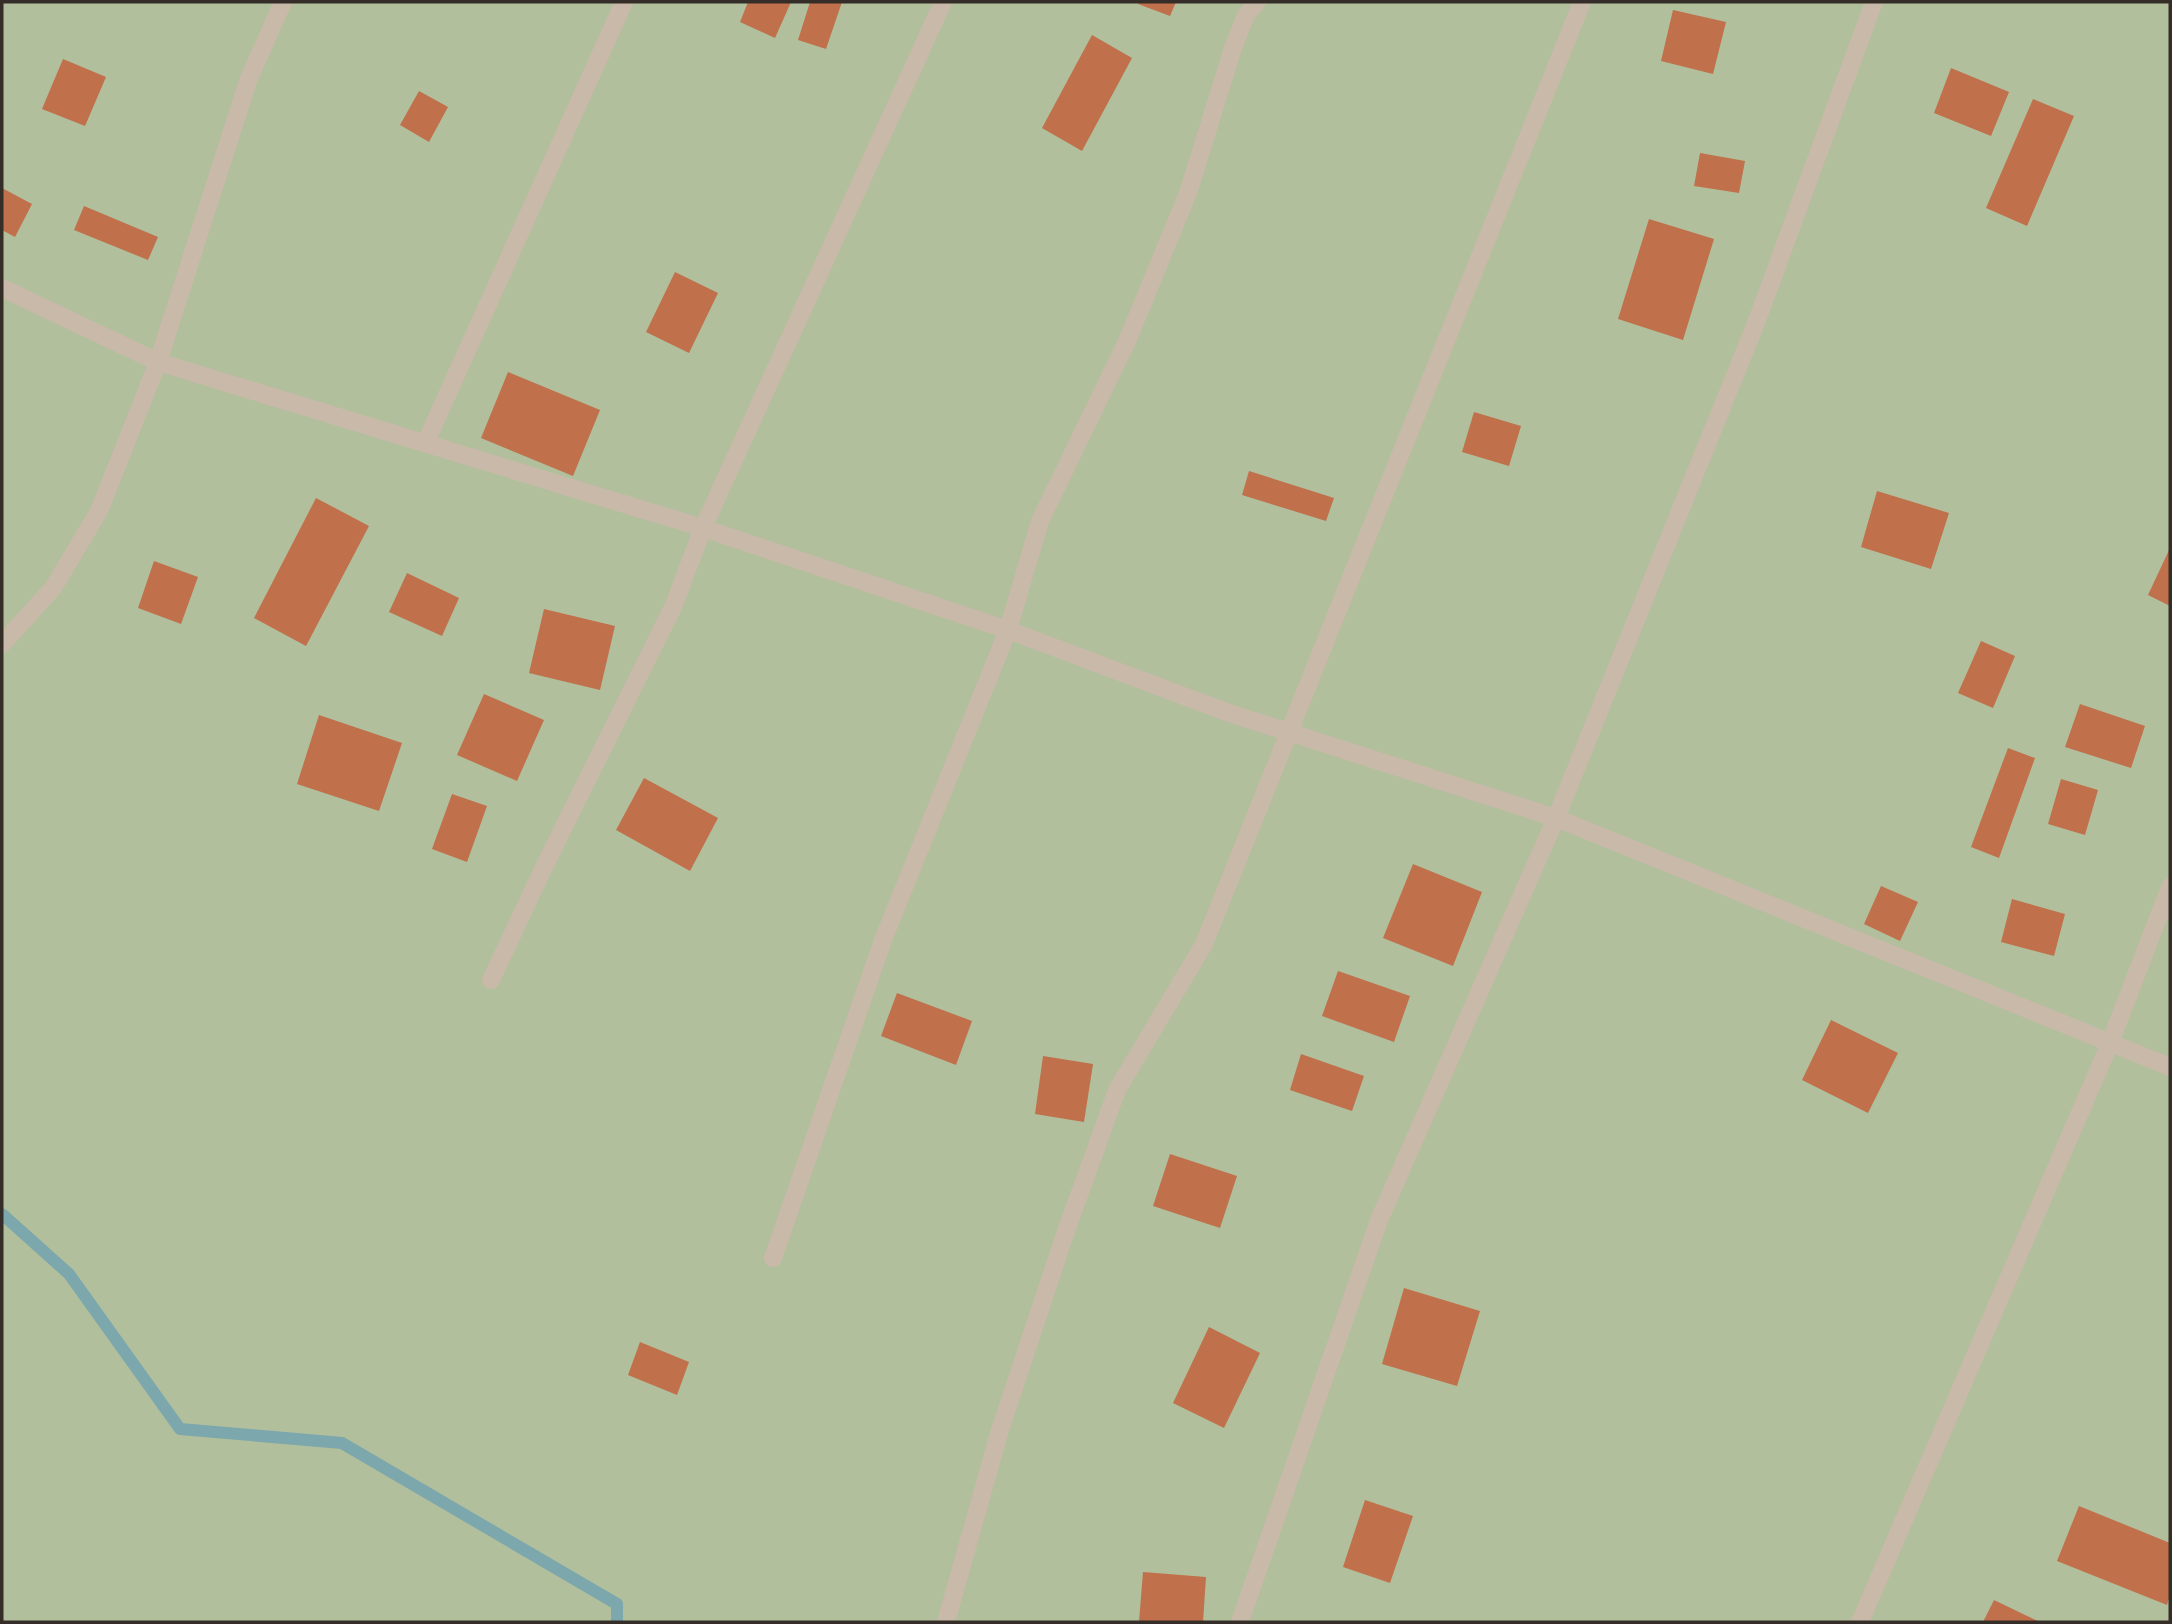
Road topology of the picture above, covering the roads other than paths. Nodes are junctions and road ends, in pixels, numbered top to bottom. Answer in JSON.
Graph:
{"nodes":[{"id":1,"x":283,"y":2,"type":"edge"},
{"id":2,"x":624,"y":2,"type":"edge"},
{"id":3,"x":943,"y":2,"type":"edge"},
{"id":4,"x":1256,"y":2,"type":"edge"},
{"id":5,"x":1583,"y":2,"type":"edge"},
{"id":6,"x":1874,"y":2,"type":"edge"},
{"id":7,"x":2,"y":288,"type":"edge"},
{"id":8,"x":158,"y":362,"type":"junction"},
{"id":9,"x":425,"y":444,"type":"junction"},
{"id":10,"x":704,"y":528,"type":"junction"},
{"id":11,"x":1008,"y":630,"type":"junction"},
{"id":12,"x":2,"y":644,"type":"edge"},
{"id":13,"x":1290,"y":732,"type":"junction"},
{"id":14,"x":1556,"y":818,"type":"junction"},
{"id":15,"x":2170,"y":887,"type":"edge"},
{"id":16,"x":491,"y":980,"type":"dead end"},
{"id":17,"x":2110,"y":1043,"type":"junction"},
{"id":18,"x":2170,"y":1067,"type":"edge"},
{"id":19,"x":773,"y":1258,"type":"dead end"},
{"id":20,"x":946,"y":1622,"type":"edge"},
{"id":21,"x":1240,"y":1622,"type":"edge"},
{"id":22,"x":1860,"y":1622,"type":"edge"}],
"edges":[{"from":1,"to":8,"type":"street"},
{"from":2,"to":9,"type":"street"},
{"from":3,"to":10,"type":"street"},
{"from":4,"to":11,"type":"street"},
{"from":5,"to":13,"type":"street"},
{"from":6,"to":14,"type":"street"},
{"from":7,"to":8,"type":"street"},
{"from":8,"to":9,"type":"street"},
{"from":8,"to":12,"type":"street"},
{"from":9,"to":10,"type":"street"},
{"from":10,"to":11,"type":"street"},
{"from":10,"to":16,"type":"street"},
{"from":11,"to":13,"type":"street"},
{"from":11,"to":19,"type":"street"},
{"from":13,"to":14,"type":"street"},
{"from":13,"to":20,"type":"street"},
{"from":14,"to":17,"type":"street"},
{"from":14,"to":21,"type":"street"},
{"from":15,"to":17,"type":"street"},
{"from":17,"to":18,"type":"street"},
{"from":17,"to":22,"type":"street"}]}
